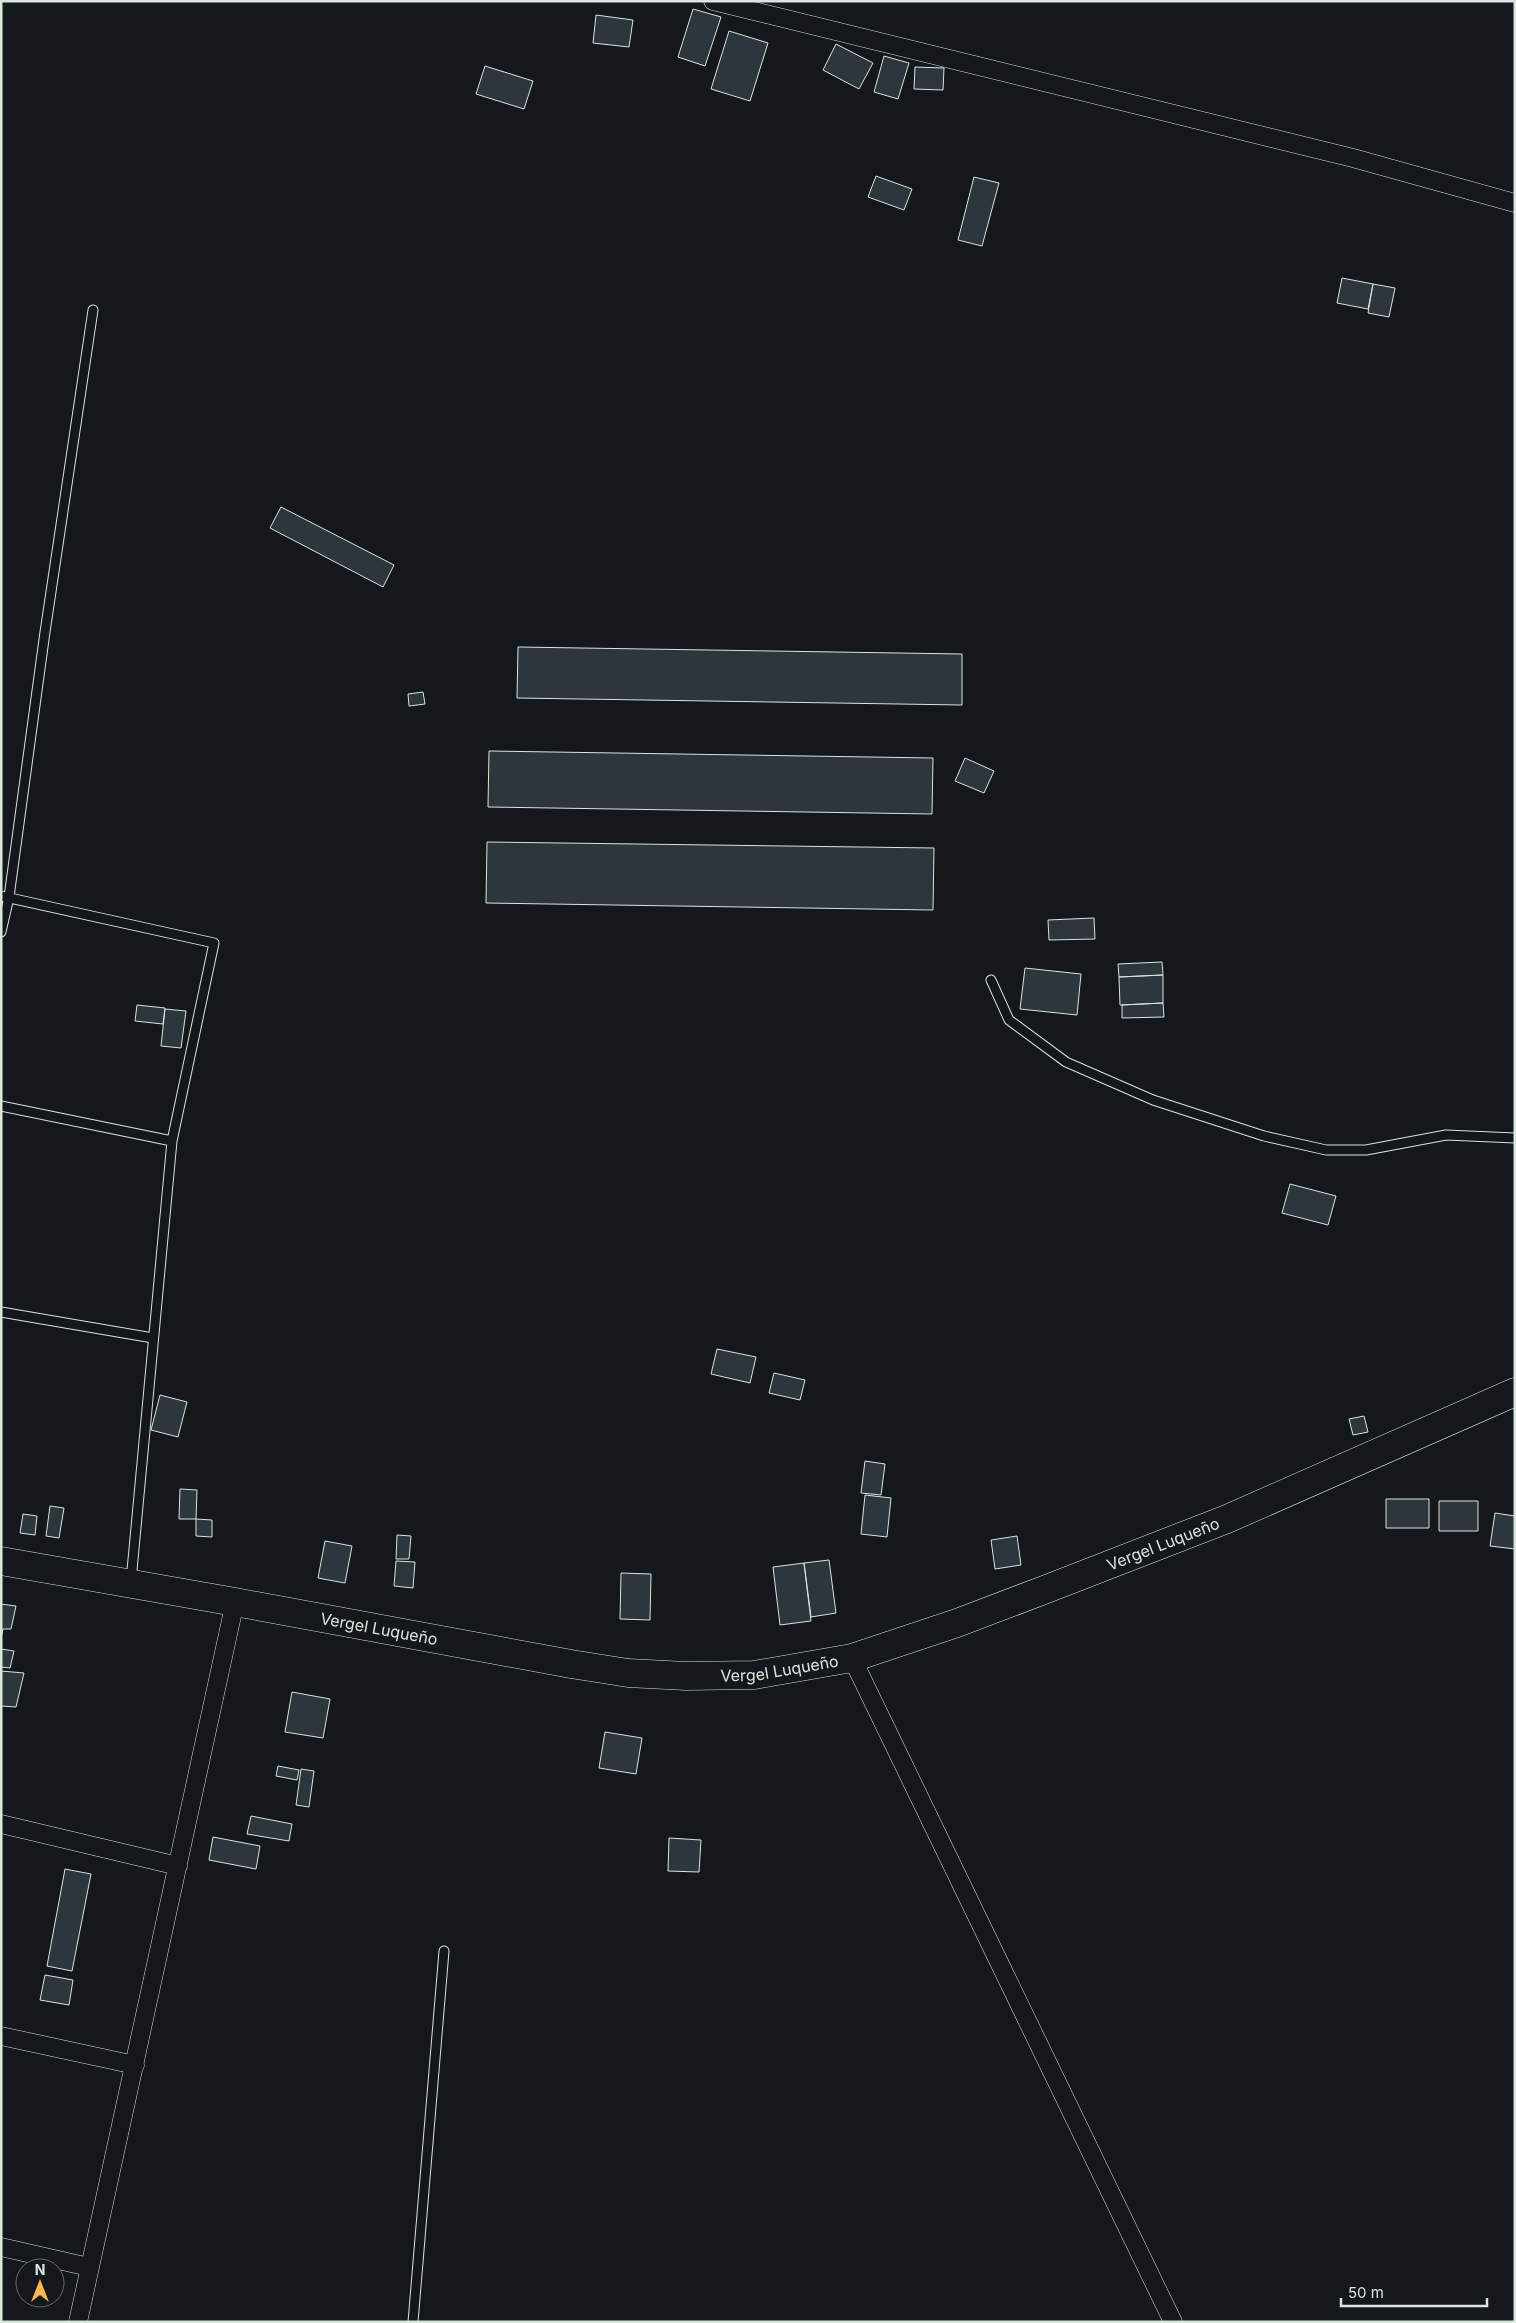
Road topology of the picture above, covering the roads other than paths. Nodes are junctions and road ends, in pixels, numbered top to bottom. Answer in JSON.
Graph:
{"nodes":[{"id":1,"x":713,"y":1,"type":"edge"},
{"id":2,"x":1515,"y":203,"type":"edge"},
{"id":3,"x":93,"y":310,"type":"dead end"},
{"id":4,"x":5,"y":896,"type":"edge"},
{"id":5,"x":1,"y":932,"type":"edge"},
{"id":6,"x":991,"y":980,"type":"dead end"},
{"id":7,"x":1,"y":1106,"type":"edge"},
{"id":8,"x":1515,"y":1138,"type":"edge"},
{"id":9,"x":172,"y":1141,"type":"junction"},
{"id":10,"x":1,"y":1312,"type":"edge"},
{"id":11,"x":153,"y":1338,"type":"junction"},
{"id":12,"x":1515,"y":1392,"type":"edge"},
{"id":13,"x":1,"y":1561,"type":"edge"},
{"id":14,"x":130,"y":1583,"type":"junction"},
{"id":15,"x":236,"y":1602,"type":"junction"},
{"id":16,"x":852,"y":1658,"type":"junction"},
{"id":17,"x":1,"y":1824,"type":"edge"},
{"id":18,"x":178,"y":1866,"type":"junction"},
{"id":19,"x":444,"y":1951,"type":"dead end"},
{"id":20,"x":1,"y":2036,"type":"edge"},
{"id":21,"x":135,"y":2065,"type":"junction"},
{"id":22,"x":1,"y":2247,"type":"edge"},
{"id":23,"x":89,"y":2267,"type":"junction"},
{"id":24,"x":78,"y":2322,"type":"edge"},
{"id":25,"x":413,"y":2322,"type":"edge"},
{"id":26,"x":1173,"y":2322,"type":"edge"}],
"edges":[{"from":1,"to":2,"type":"street"},
{"from":3,"to":4,"type":"lane"},
{"from":4,"to":5,"type":"lane"},
{"from":4,"to":9,"type":"lane"},
{"from":6,"to":8,"type":"lane"},
{"from":7,"to":9,"type":"lane"},
{"from":9,"to":11,"type":"lane"},
{"from":10,"to":11,"type":"lane"},
{"from":11,"to":14,"type":"lane"},
{"from":12,"to":16,"type":"main road","name":"Vergel Luqueño"},
{"from":13,"to":14,"type":"main road","name":"Vergel Luqueño"},
{"from":14,"to":15,"type":"main road","name":"Vergel Luqueño"},
{"from":15,"to":16,"type":"main road","name":"Vergel Luqueño"},
{"from":15,"to":18,"type":"street"},
{"from":16,"to":26,"type":"street"},
{"from":17,"to":18,"type":"street"},
{"from":18,"to":21,"type":"street"},
{"from":19,"to":25,"type":"lane"},
{"from":20,"to":21,"type":"street"},
{"from":21,"to":23,"type":"street"},
{"from":22,"to":23,"type":"street"},
{"from":23,"to":24,"type":"street"}]}
